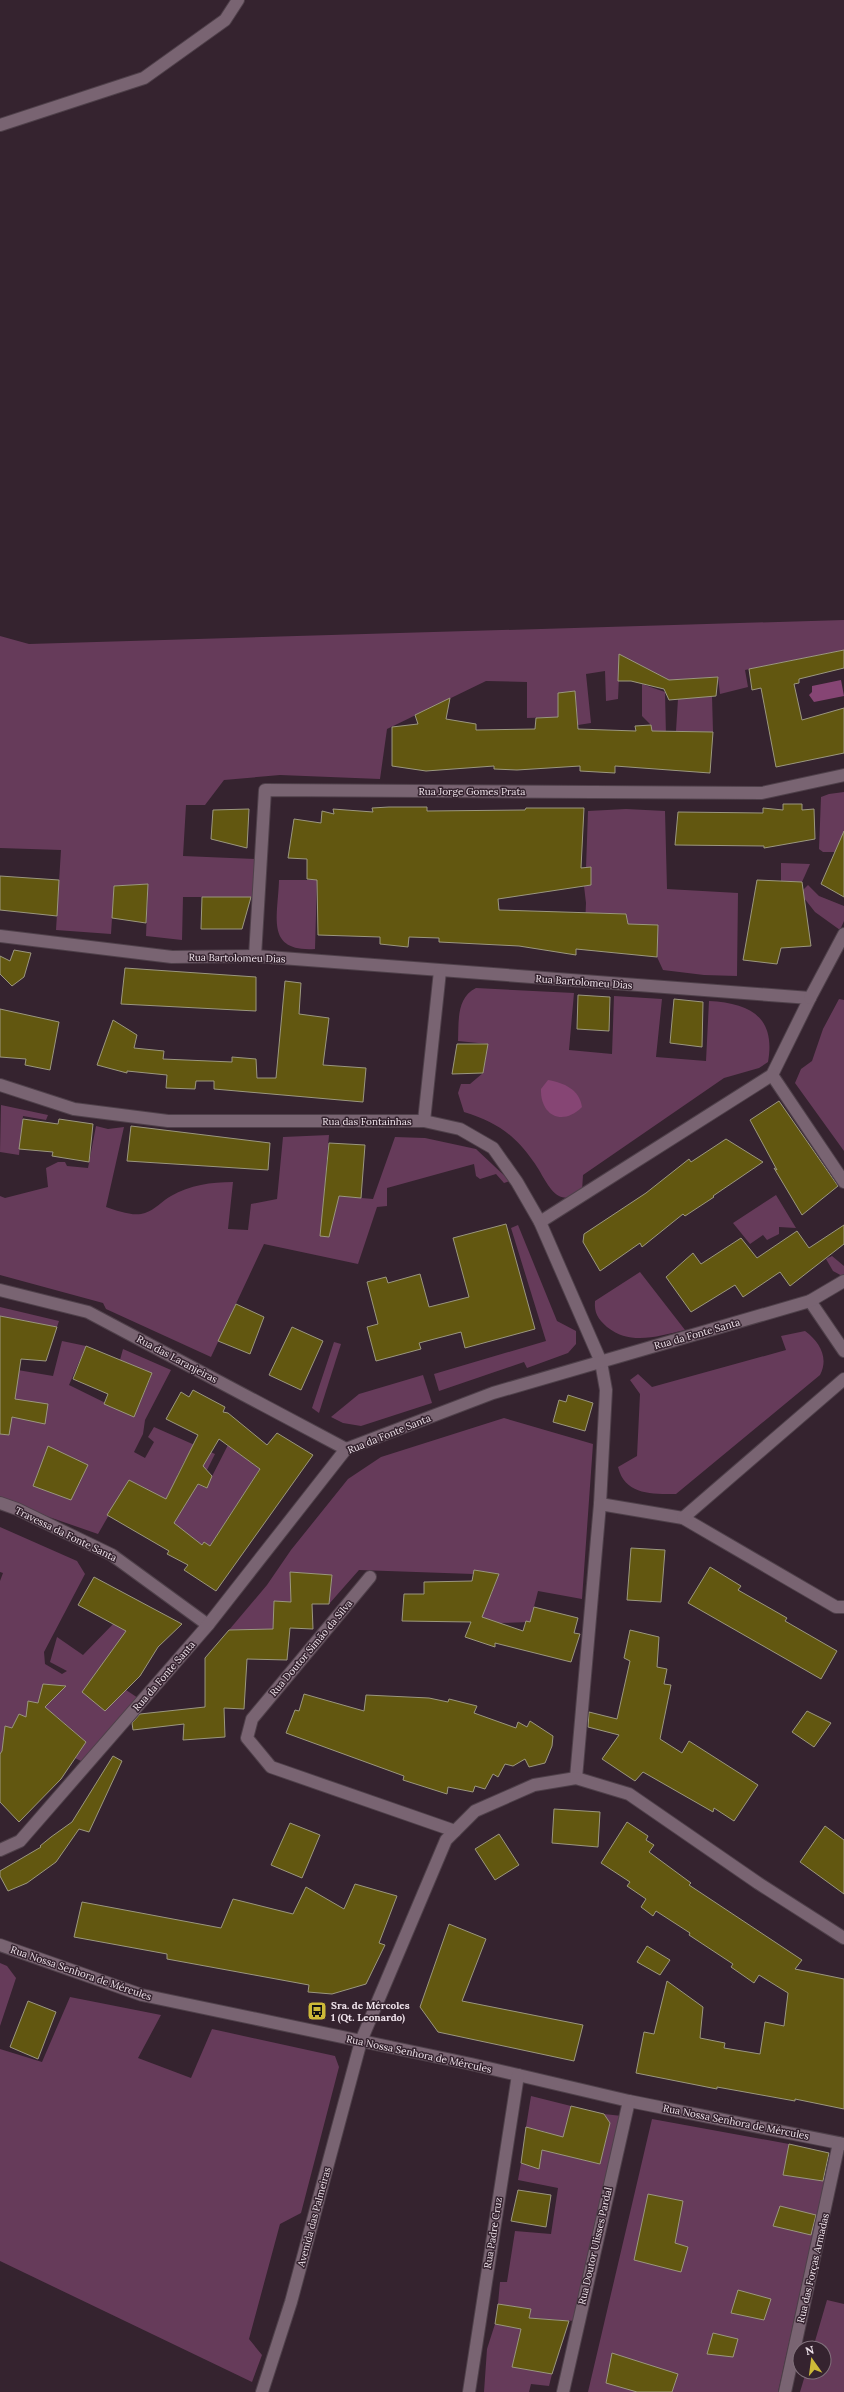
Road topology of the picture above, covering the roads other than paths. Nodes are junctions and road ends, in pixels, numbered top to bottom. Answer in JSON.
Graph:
{"nodes":[{"id":1,"x":238,"y":0,"type":"edge"},
{"id":2,"x":0,"y":125,"type":"edge"},
{"id":3,"x":844,"y":775,"type":"edge"},
{"id":4,"x":844,"y":934,"type":"edge"},
{"id":5,"x":0,"y":936,"type":"edge"},
{"id":6,"x":255,"y":956,"type":"junction"},
{"id":7,"x":440,"y":971,"type":"junction"},
{"id":8,"x":810,"y":998,"type":"junction"},
{"id":9,"x":772,"y":1075,"type":"junction"},
{"id":10,"x":0,"y":1085,"type":"edge"},
{"id":11,"x":424,"y":1121,"type":"junction"},
{"id":12,"x":844,"y":1182,"type":"edge"},
{"id":13,"x":540,"y":1222,"type":"junction"},
{"id":14,"x":844,"y":1281,"type":"edge"},
{"id":15,"x":0,"y":1290,"type":"edge"},
{"id":16,"x":810,"y":1301,"type":"junction"},
{"id":17,"x":844,"y":1351,"type":"edge"},
{"id":18,"x":601,"y":1362,"type":"junction"},
{"id":19,"x":844,"y":1379,"type":"edge"},
{"id":20,"x":346,"y":1449,"type":"junction"},
{"id":21,"x":0,"y":1503,"type":"edge"},
{"id":22,"x":600,"y":1504,"type":"junction"},
{"id":23,"x":683,"y":1518,"type":"junction"},
{"id":24,"x":370,"y":1577,"type":"dead end"},
{"id":25,"x":844,"y":1607,"type":"edge"},
{"id":26,"x":208,"y":1625,"type":"junction"},
{"id":27,"x":576,"y":1778,"type":"junction"},
{"id":28,"x":455,"y":1831,"type":"junction"},
{"id":29,"x":0,"y":1850,"type":"edge"},
{"id":30,"x":844,"y":1938,"type":"edge"},
{"id":31,"x":0,"y":1945,"type":"edge"},
{"id":32,"x":362,"y":2041,"type":"junction"},
{"id":33,"x":518,"y":2075,"type":"junction"},
{"id":34,"x":629,"y":2100,"type":"junction"},
{"id":35,"x":842,"y":2144,"type":"edge"},
{"id":36,"x":262,"y":2392,"type":"edge"},
{"id":37,"x":469,"y":2392,"type":"edge"},
{"id":38,"x":562,"y":2392,"type":"edge"},
{"id":39,"x":785,"y":2392,"type":"edge"}],
"edges":[{"from":1,"to":2,"type":"street"},
{"from":3,"to":6,"type":"street","name":"Rua Jorge Gomes Prata"},
{"from":4,"to":8,"type":"street"},
{"from":5,"to":6,"type":"street","name":"Rua Bartolomeu Dias"},
{"from":6,"to":7,"type":"street","name":"Rua Bartolomeu Dias"},
{"from":7,"to":8,"type":"street","name":"Rua Bartolomeu Dias"},
{"from":7,"to":11,"type":"street"},
{"from":8,"to":9,"type":"street"},
{"from":9,"to":12,"type":"street"},
{"from":9,"to":13,"type":"street"},
{"from":10,"to":11,"type":"street","name":"Rua das Fontainhas"},
{"from":11,"to":13,"type":"street","name":"Rua das Fontainhas"},
{"from":13,"to":18,"type":"street","name":"Rua das Fontainhas"},
{"from":14,"to":16,"type":"street","name":"Rua da Fonte Santa"},
{"from":15,"to":20,"type":"street","name":"Rua das Laranjeiras"},
{"from":16,"to":17,"type":"street"},
{"from":16,"to":18,"type":"street","name":"Rua da Fonte Santa"},
{"from":18,"to":20,"type":"street","name":"Rua da Fonte Santa"},
{"from":18,"to":22,"type":"street","name":"Rua das Fontainhas"},
{"from":19,"to":23,"type":"street"},
{"from":20,"to":26,"type":"street","name":"Rua da Fonte Santa"},
{"from":21,"to":26,"type":"street","name":"Travessa da Fonte Santa"},
{"from":22,"to":23,"type":"street"},
{"from":22,"to":27,"type":"street","name":"Rua das Fontainhas"},
{"from":23,"to":25,"type":"street"},
{"from":24,"to":28,"type":"street","name":"Rua Doutor Simão da Silva"},
{"from":26,"to":29,"type":"street","name":"Rua da Fonte Santa"},
{"from":27,"to":28,"type":"street","name":"Avenida das Palmeiras"},
{"from":27,"to":30,"type":"street"},
{"from":28,"to":32,"type":"street","name":"Avenida das Palmeiras"},
{"from":31,"to":32,"type":"street","name":"Rua Nossa Senhora de Mércules"},
{"from":32,"to":33,"type":"street","name":"Rua Nossa Senhora de Mércules"},
{"from":32,"to":36,"type":"street","name":"Avenida das Palmeiras"},
{"from":33,"to":34,"type":"street","name":"Rua Nossa Senhora de Mércules"},
{"from":33,"to":37,"type":"street","name":"Rua Padre Cruz"},
{"from":34,"to":35,"type":"street","name":"Rua Nossa Senhora de Mércules"},
{"from":34,"to":38,"type":"street","name":"Rua Doutor Ulisses Pardal"},
{"from":35,"to":39,"type":"street","name":"Rua das Forças Armadas"}]}
